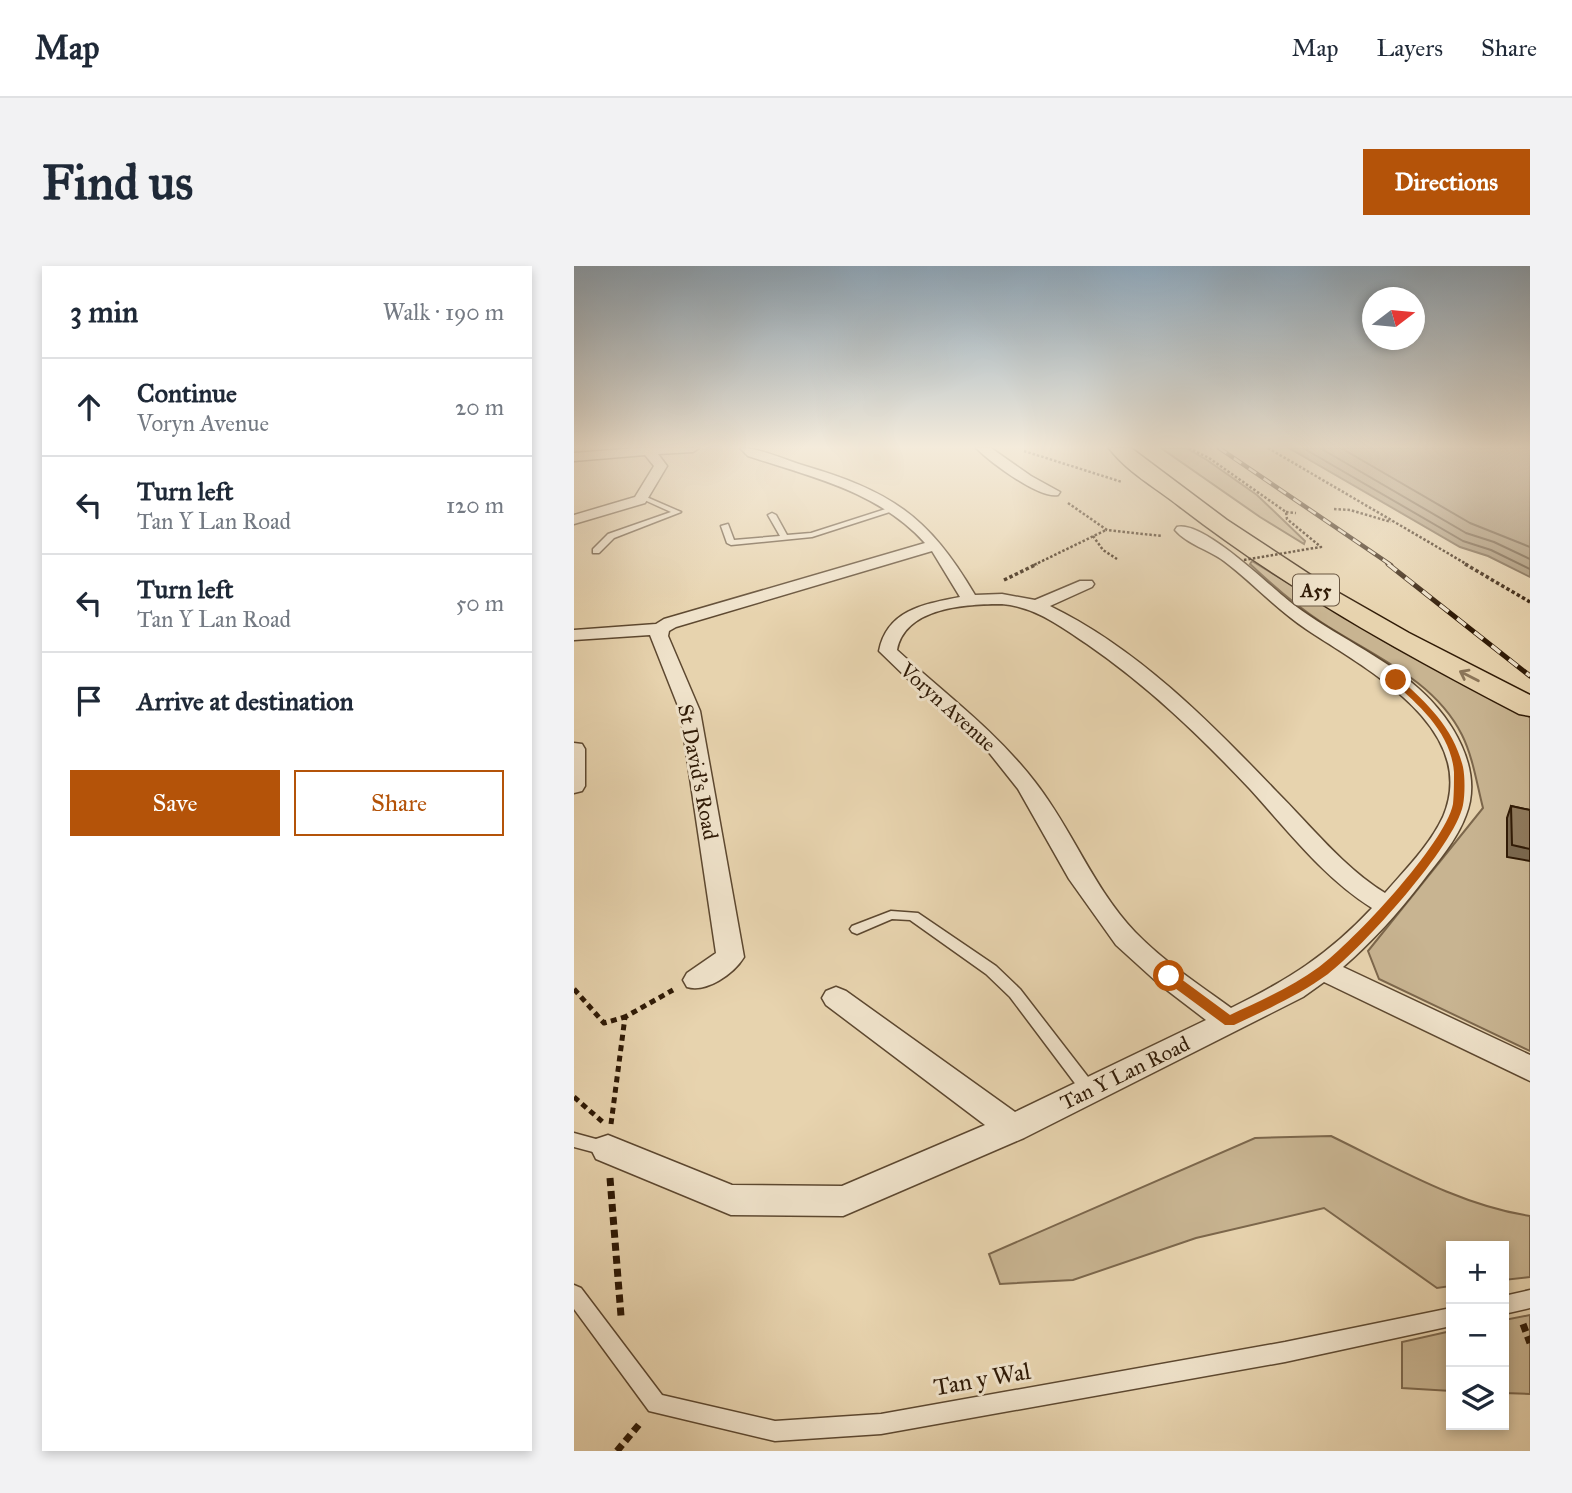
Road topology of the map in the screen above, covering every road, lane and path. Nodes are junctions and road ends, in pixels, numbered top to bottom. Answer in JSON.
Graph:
{"nodes":[{"id":1,"x":623,"y":503,"type":"edge"},
{"id":2,"x":657,"y":503,"type":"edge"},
{"id":3,"x":888,"y":503,"type":"edge"},
{"id":4,"x":1069,"y":503,"type":"edge"},
{"id":5,"x":1191,"y":503,"type":"edge"},
{"id":6,"x":1217,"y":503,"type":"edge"},
{"id":7,"x":1274,"y":503,"type":"edge"},
{"id":8,"x":1361,"y":503,"type":"edge"},
{"id":9,"x":895,"y":509,"type":"junction"},
{"id":10,"x":1334,"y":509,"type":"dead end"},
{"id":11,"x":1286,"y":512,"type":"junction"},
{"id":12,"x":1296,"y":513,"type":"dead end"},
{"id":13,"x":772,"y":515,"type":"dead end"},
{"id":14,"x":574,"y":520,"type":"edge"},
{"id":15,"x":1397,"y":524,"type":"junction"},
{"id":16,"x":725,"y":526,"type":"dead end"},
{"id":17,"x":1107,"y":530,"type":"junction"},
{"id":18,"x":1190,"y":535,"type":"joint"},
{"id":19,"x":1093,"y":536,"type":"junction"},
{"id":20,"x":785,"y":538,"type":"junction"},
{"id":21,"x":935,"y":545,"type":"junction"},
{"id":22,"x":596,"y":551,"type":"dead end"},
{"id":23,"x":893,"y":557,"type":"junction"},
{"id":24,"x":1117,"y":559,"type":"dead end"},
{"id":25,"x":1244,"y":560,"type":"dead end"},
{"id":26,"x":948,"y":564,"type":"junction"},
{"id":27,"x":1086,"y":584,"type":"dead end"},
{"id":28,"x":980,"y":600,"type":"junction"},
{"id":29,"x":1530,"y":602,"type":"edge"},
{"id":30,"x":1035,"y":606,"type":"junction"},
{"id":31,"x":660,"y":629,"type":"junction"},
{"id":32,"x":574,"y":635,"type":"edge"},
{"id":33,"x":1492,"y":661,"type":"dead end"},
{"id":34,"x":1530,"y":707,"type":"edge"},
{"id":35,"x":574,"y":749,"type":"edge"},
{"id":36,"x":574,"y":786,"type":"edge"},
{"id":37,"x":1389,"y":907,"type":"junction"},
{"id":38,"x":857,"y":929,"type":"dead end"},
{"id":39,"x":1324,"y":970,"type":"junction"},
{"id":40,"x":697,"y":980,"type":"joint"},
{"id":41,"x":574,"y":989,"type":"edge"},
{"id":42,"x":836,"y":998,"type":"dead end"},
{"id":43,"x":625,"y":1017,"type":"junction"},
{"id":44,"x":1229,"y":1022,"type":"junction"},
{"id":45,"x":1530,"y":1069,"type":"edge"},
{"id":46,"x":1089,"y":1090,"type":"junction"},
{"id":47,"x":574,"y":1097,"type":"edge"},
{"id":48,"x":1013,"y":1128,"type":"junction"},
{"id":49,"x":574,"y":1140,"type":"edge"},
{"id":50,"x":608,"y":1149,"type":"junction"},
{"id":51,"x":574,"y":1294,"type":"edge"},
{"id":52,"x":1530,"y":1299,"type":"edge"},
{"id":53,"x":1508,"y":1304,"type":"edge"},
{"id":54,"x":1446,"y":1318,"type":"edge"},
{"id":55,"x":626,"y":1328,"type":"dead end"},
{"id":56,"x":656,"y":1404,"type":"junction"},
{"id":57,"x":617,"y":1451,"type":"edge"}],
"edges":[{"from":1,"to":14,"type":"street"},
{"from":2,"to":22,"type":"lane"},
{"from":3,"to":9,"type":"street"},
{"from":4,"to":17,"type":"path"},
{"from":34,"to":5,"type":"highway","number":"A55","one_way":true},
{"from":6,"to":33,"type":"highway","number":"A55"},
{"from":7,"to":11,"type":"path"},
{"from":8,"to":15,"type":"path"},
{"from":9,"to":20,"type":"lane"},
{"from":9,"to":21,"type":"street"},
{"from":10,"to":15,"type":"path"},
{"from":11,"to":12,"type":"path"},
{"from":11,"to":25,"type":"path","bridge":true},
{"from":13,"to":20,"type":"lane"},
{"from":15,"to":29,"type":"path"},
{"from":16,"to":20,"type":"lane"},
{"from":17,"to":18,"type":"path"},
{"from":17,"to":19,"type":"path"},
{"from":18,"to":37,"type":"street","name":"Tan Y Lan Road"},
{"from":19,"to":24,"type":"path"},
{"from":19,"to":28,"type":"path"},
{"from":21,"to":23,"type":"street"},
{"from":21,"to":26,"type":"street"},
{"from":23,"to":26,"type":"street"},
{"from":23,"to":31,"type":"street"},
{"from":26,"to":28,"type":"street"},
{"from":27,"to":30,"type":"street"},
{"from":28,"to":30,"type":"street","name":"Voryn Avenue"},
{"from":28,"to":44,"type":"street","name":"Voryn Avenue"},
{"from":30,"to":37,"type":"street","name":"Voryn Avenue"},
{"from":31,"to":32,"type":"street"},
{"from":31,"to":40,"type":"street","name":"St David's Road"},
{"from":35,"to":36,"type":"street"},
{"from":37,"to":39,"type":"street","name":"Tan Y Lan Road"},
{"from":38,"to":46,"type":"lane"},
{"from":39,"to":44,"type":"street","name":"Tan Y Lan Road"},
{"from":39,"to":45,"type":"street"},
{"from":40,"to":43,"type":"path"},
{"from":41,"to":43,"type":"path"},
{"from":42,"to":48,"type":"street"},
{"from":43,"to":47,"type":"path"},
{"from":44,"to":46,"type":"street","name":"Tan Y Lan Road"},
{"from":46,"to":48,"type":"street","name":"Tan Y Lan Road"},
{"from":48,"to":50,"type":"street","name":"Tan Y Lan Road"},
{"from":49,"to":50,"type":"lane"},
{"from":50,"to":55,"type":"path"},
{"from":51,"to":56,"type":"lane"},
{"from":52,"to":53,"type":"lane"},
{"from":54,"to":56,"type":"lane","name":"Tan y Wal"},
{"from":56,"to":57,"type":"path"}]}
